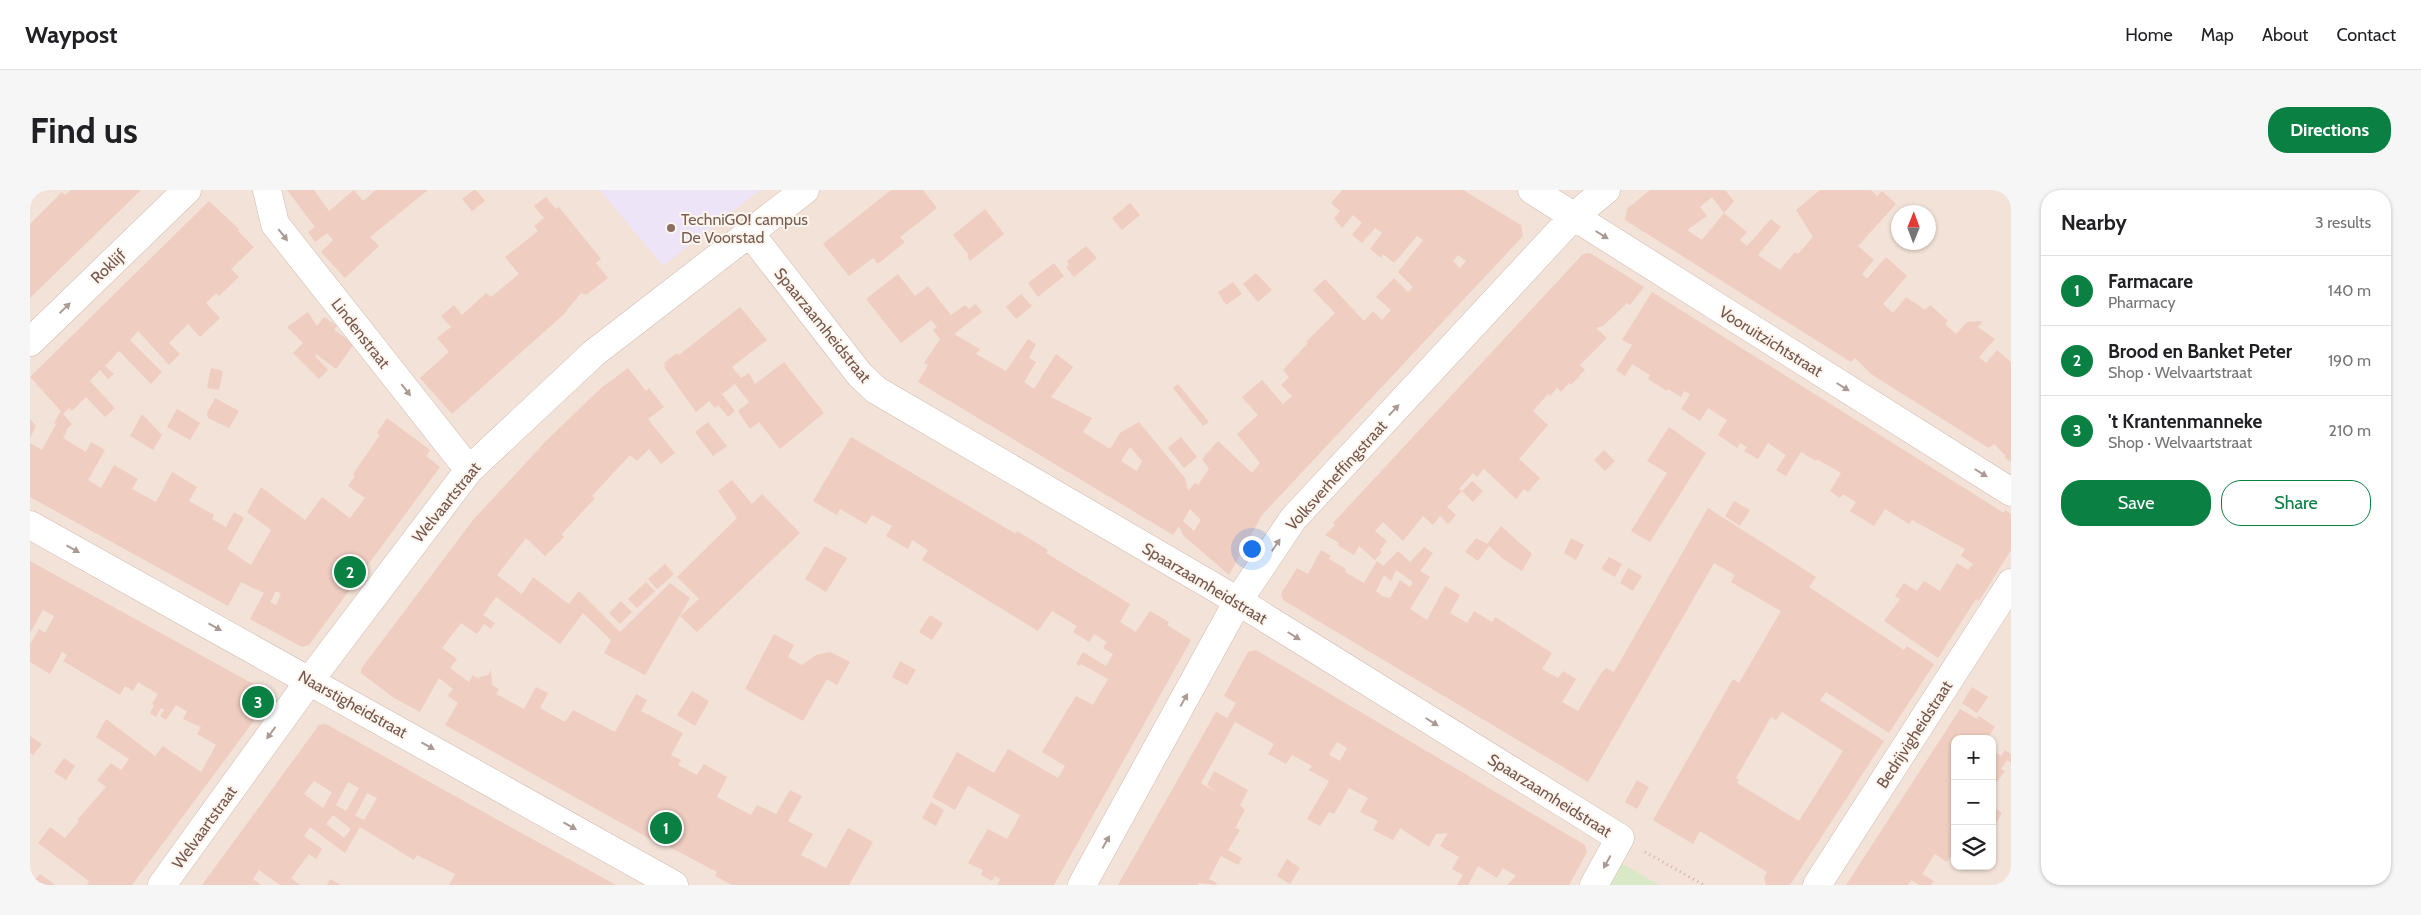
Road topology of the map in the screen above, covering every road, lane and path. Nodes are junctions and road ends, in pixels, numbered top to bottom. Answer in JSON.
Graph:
{"nodes":[{"id":1,"x":187,"y":190,"type":"edge"},
{"id":2,"x":267,"y":190,"type":"edge"},
{"id":3,"x":805,"y":190,"type":"edge"},
{"id":4,"x":1532,"y":190,"type":"edge"},
{"id":5,"x":1606,"y":190,"type":"edge"},
{"id":6,"x":1573,"y":217,"type":"junction"},
{"id":7,"x":750,"y":233,"type":"junction"},
{"id":8,"x":30,"y":342,"type":"edge"},
{"id":9,"x":469,"y":470,"type":"junction"},
{"id":10,"x":2011,"y":492,"type":"edge"},
{"id":11,"x":30,"y":525,"type":"edge"},
{"id":12,"x":2011,"y":583,"type":"edge"},
{"id":13,"x":1238,"y":601,"type":"junction"},
{"id":14,"x":310,"y":680,"type":"junction"},
{"id":15,"x":1620,"y":838,"type":"junction"},
{"id":16,"x":162,"y":885,"type":"edge"},
{"id":17,"x":674,"y":885,"type":"edge"},
{"id":18,"x":1082,"y":885,"type":"edge"},
{"id":19,"x":1594,"y":885,"type":"edge"},
{"id":20,"x":1704,"y":885,"type":"edge"},
{"id":21,"x":1817,"y":885,"type":"edge"}],
"edges":[{"from":8,"to":1,"type":"street","name":"Roklijf","one_way":true},
{"from":2,"to":9,"type":"street","name":"Lindenstraat","one_way":true},
{"from":3,"to":7,"type":"street","name":"Welvaartstraat"},
{"from":4,"to":6,"type":"street","name":"Vooruitzichtstraat"},
{"from":5,"to":6,"type":"street","name":"Volksverheffingstraat"},
{"from":6,"to":10,"type":"street","name":"Vooruitzichtstraat","one_way":true},
{"from":13,"to":6,"type":"street","name":"Volksverheffingstraat","one_way":true},
{"from":7,"to":9,"type":"street","name":"Welvaartstraat"},
{"from":7,"to":13,"type":"street","name":"Spaarzaamheidstraat"},
{"from":9,"to":14,"type":"street","name":"Welvaartstraat"},
{"from":11,"to":14,"type":"street","name":"Naarstigheidstraat","one_way":true},
{"from":12,"to":21,"type":"street","name":"Bedrijvigheidstraat"},
{"from":13,"to":15,"type":"street","name":"Spaarzaamheidstraat","one_way":true},
{"from":18,"to":13,"type":"street","name":"Volksverheffingstraat","one_way":true},
{"from":14,"to":16,"type":"street","name":"Welvaartstraat","one_way":true},
{"from":14,"to":17,"type":"street","name":"Naarstigheidstraat","one_way":true},
{"from":15,"to":19,"type":"street","one_way":true},
{"from":15,"to":20,"type":"path","name":"Spaarzaamheidstraat"}]}
